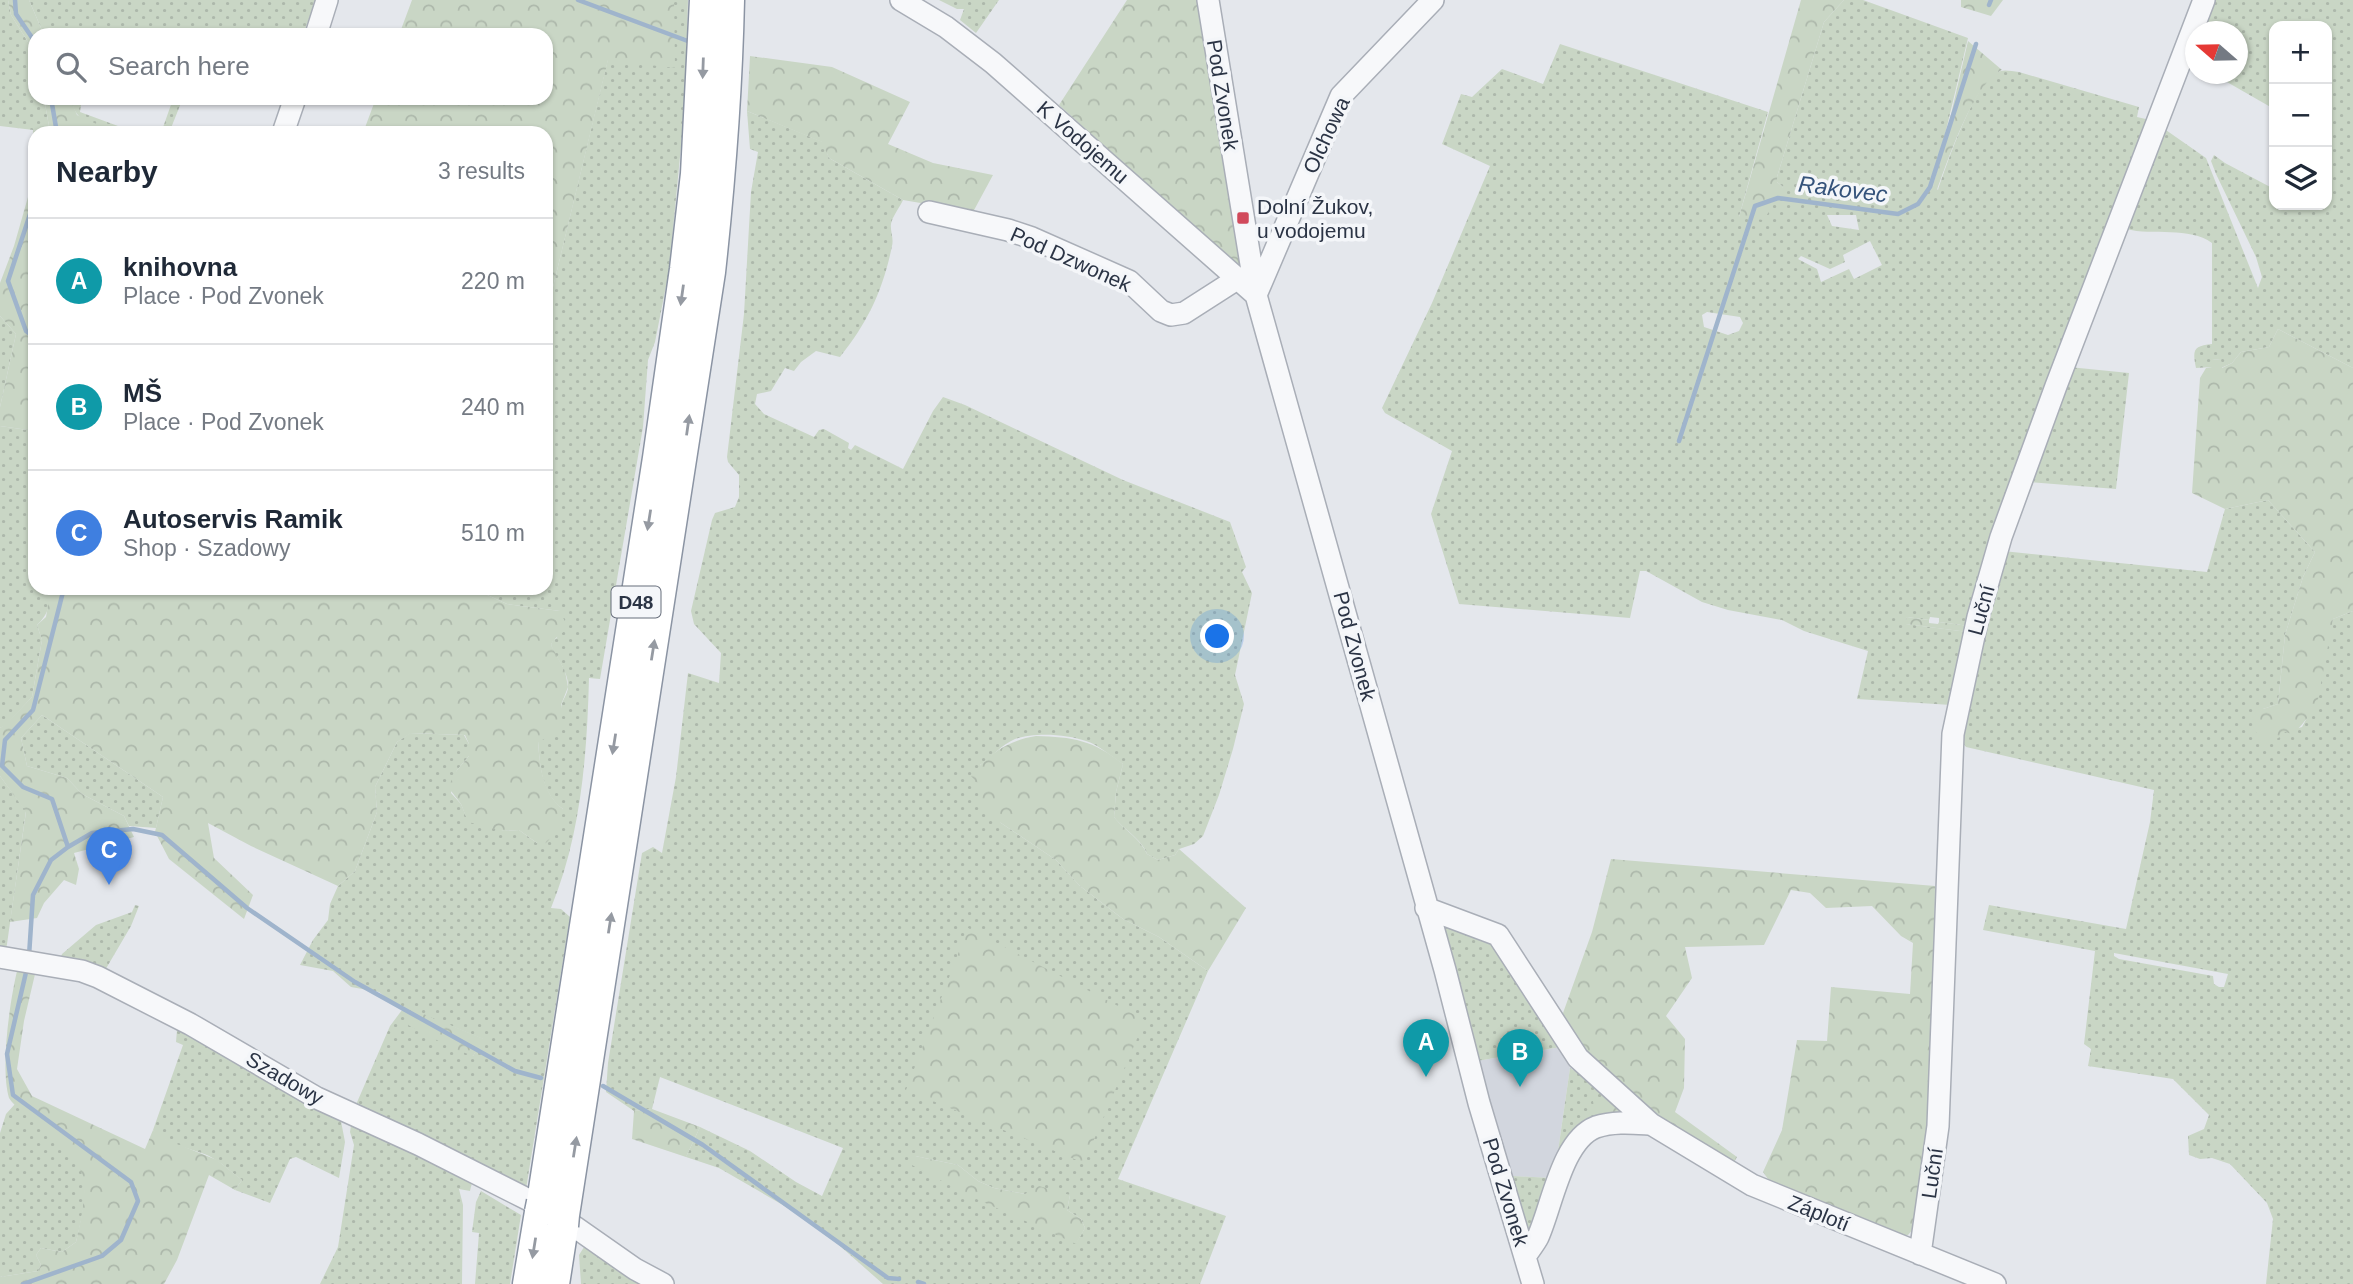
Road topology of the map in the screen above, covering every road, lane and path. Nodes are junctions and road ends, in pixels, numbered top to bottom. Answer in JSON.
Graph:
{"nodes":[{"id":1,"x":327,"y":0,"type":"edge"},
{"id":2,"x":705,"y":0,"type":"edge"},
{"id":3,"x":729,"y":0,"type":"edge"},
{"id":4,"x":901,"y":0,"type":"edge"},
{"id":5,"x":1208,"y":0,"type":"edge"},
{"id":6,"x":1433,"y":0,"type":"edge"},
{"id":7,"x":2204,"y":0,"type":"edge"},
{"id":8,"x":318,"y":28,"type":"edge"},
{"id":9,"x":293,"y":105,"type":"edge"},
{"id":10,"x":286,"y":126,"type":"edge"},
{"id":11,"x":929,"y":212,"type":"dead end"},
{"id":12,"x":1237,"y":279,"type":"junction"},
{"id":13,"x":1256,"y":295,"type":"junction"},
{"id":14,"x":1426,"y":908,"type":"junction"},
{"id":15,"x":19,"y":960,"type":"edge"},
{"id":16,"x":1651,"y":1124,"type":"junction"},
{"id":17,"x":552,"y":1214,"type":"junction"},
{"id":18,"x":1920,"y":1254,"type":"junction"},
{"id":19,"x":1526,"y":1255,"type":"junction"},
{"id":20,"x":528,"y":1284,"type":"edge"},
{"id":21,"x":554,"y":1284,"type":"edge"},
{"id":22,"x":663,"y":1284,"type":"edge"},
{"id":23,"x":1533,"y":1284,"type":"edge"},
{"id":24,"x":1994,"y":1284,"type":"edge"}],
"edges":[{"from":1,"to":8,"type":"street"},
{"from":2,"to":17,"type":"highway","number":"D48","one_way":true},
{"from":17,"to":3,"type":"highway","number":"D48","one_way":true},
{"from":4,"to":12,"type":"street","name":"K Vodojemu"},
{"from":5,"to":13,"type":"street","name":"Pod Zvonek"},
{"from":6,"to":13,"type":"street","name":"Olchowa"},
{"from":7,"to":18,"type":"street","name":"Luční"},
{"from":9,"to":10,"type":"street"},
{"from":11,"to":12,"type":"street","name":"Pod Dzwonek"},
{"from":12,"to":13,"type":"street","name":"K Vodojemu"},
{"from":13,"to":14,"type":"street","name":"Pod Zvonek"},
{"from":14,"to":16,"type":"street","name":"Záplotí"},
{"from":14,"to":19,"type":"street","name":"Pod Zvonek"},
{"from":15,"to":17,"type":"street","name":"Szadowy"},
{"from":16,"to":18,"type":"street","name":"Záplotí"},
{"from":16,"to":19,"type":"street","name":"Záplotí"},
{"from":17,"to":20,"type":"highway","number":"D48","one_way":true},
{"from":17,"to":21,"type":"highway","number":"D48"},
{"from":17,"to":22,"type":"street","name":"Szadowy"},
{"from":18,"to":24,"type":"street","name":"Záplotí"},
{"from":19,"to":23,"type":"street","name":"Pod Zvonek"}]}
